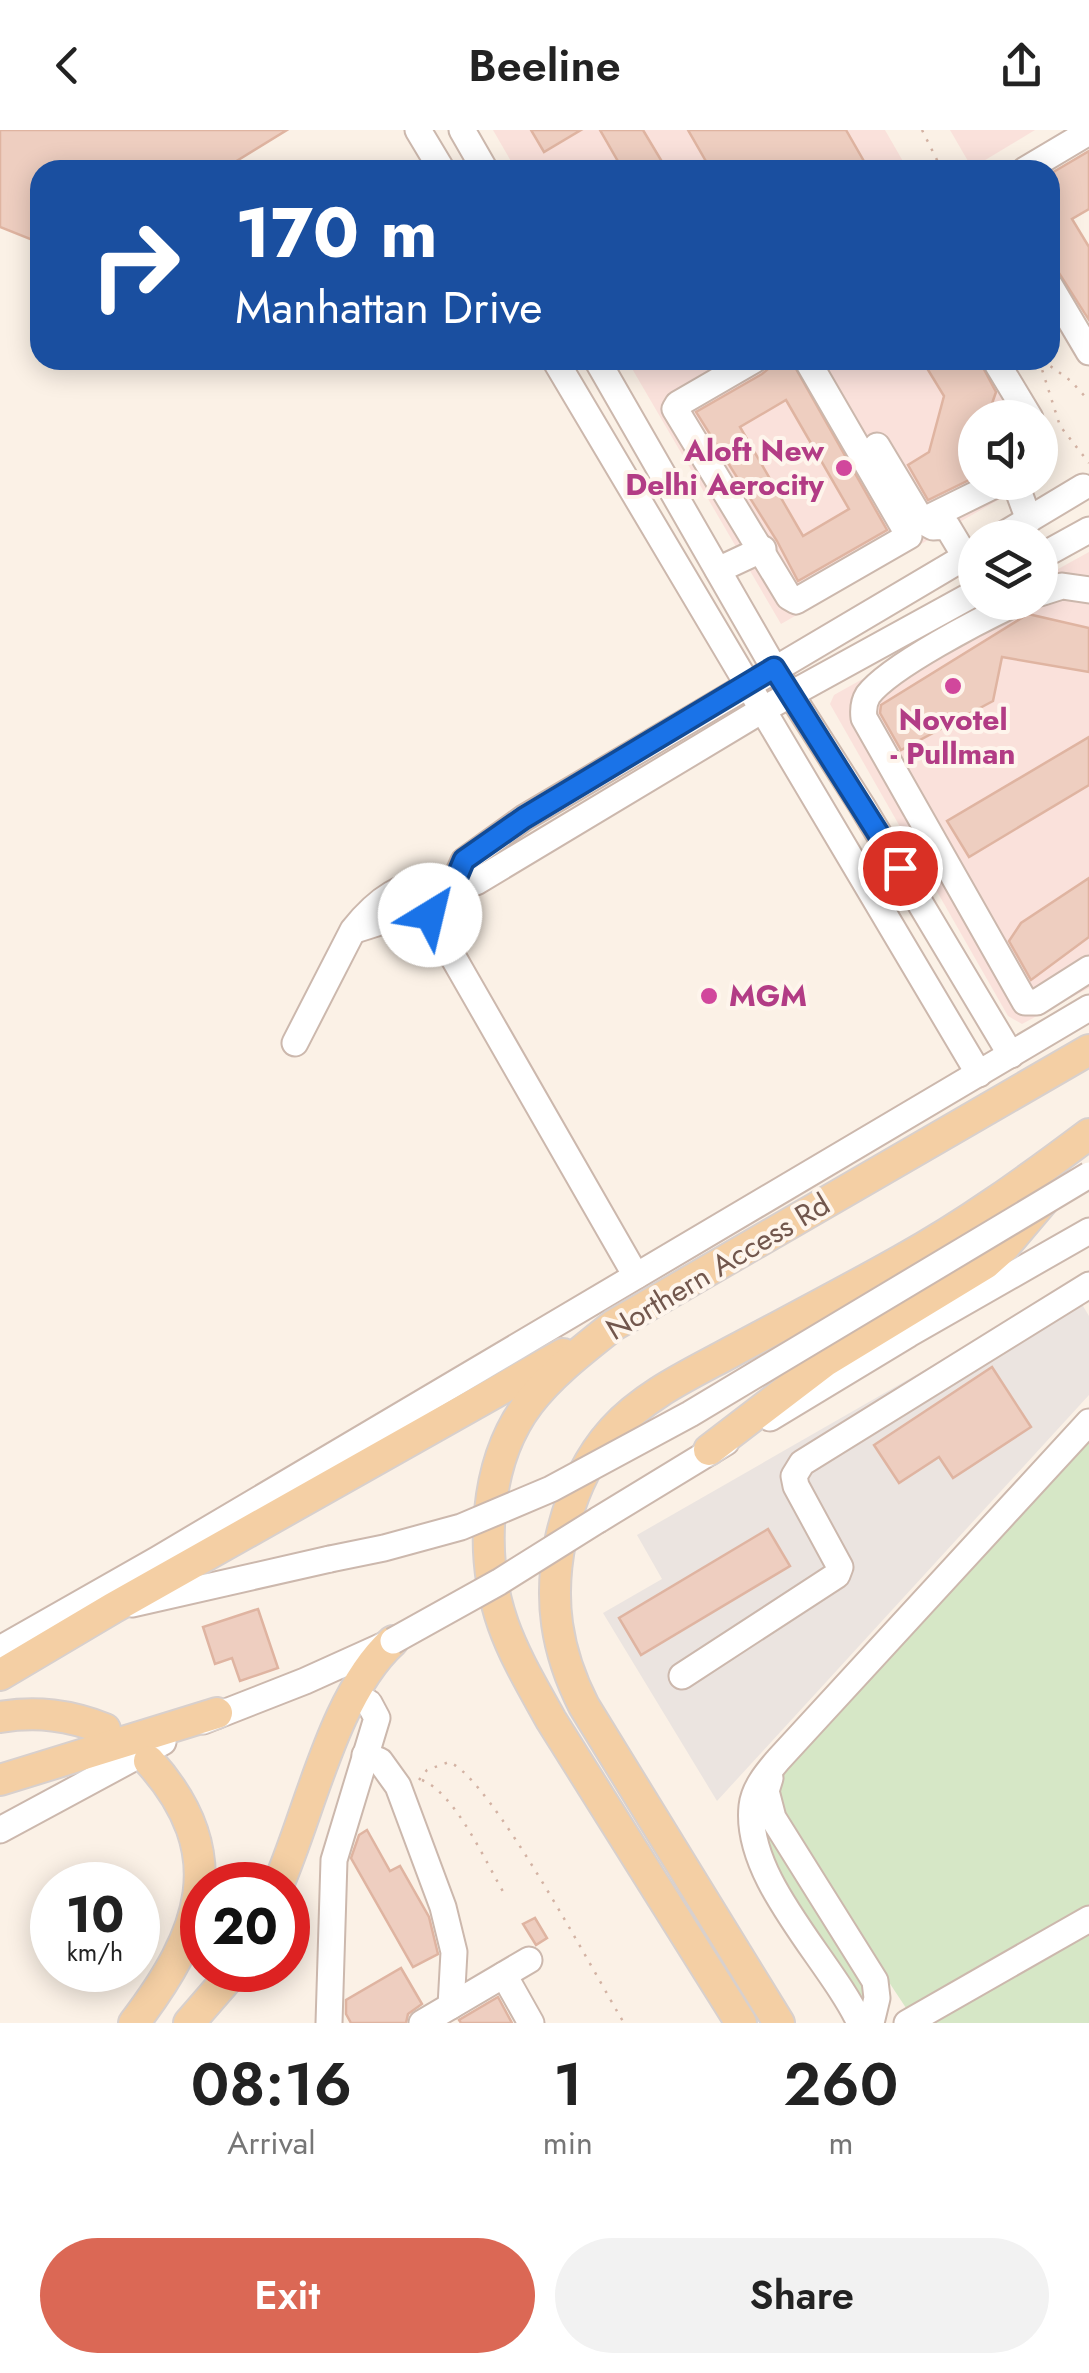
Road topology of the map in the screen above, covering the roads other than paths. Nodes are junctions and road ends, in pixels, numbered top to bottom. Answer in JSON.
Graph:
{"nodes":[{"id":1,"x":462,"y":130,"type":"edge"},
{"id":2,"x":423,"y":131,"type":"edge"},
{"id":3,"x":1089,"y":132,"type":"edge"},
{"id":4,"x":437,"y":160,"type":"edge"},
{"id":5,"x":479,"y":160,"type":"edge"},
{"id":6,"x":1042,"y":160,"type":"edge"},
{"id":7,"x":1060,"y":303,"type":"edge"},
{"id":8,"x":1089,"y":352,"type":"edge"},
{"id":9,"x":561,"y":370,"type":"edge"},
{"id":10,"x":603,"y":370,"type":"edge"},
{"id":11,"x":737,"y":370,"type":"edge"},
{"id":12,"x":813,"y":370,"type":"edge"},
{"id":13,"x":830,"y":370,"type":"edge"},
{"id":14,"x":999,"y":370,"type":"edge"},
{"id":15,"x":1012,"y":400,"type":"edge"},
{"id":16,"x":684,"y":426,"type":"junction"},
{"id":17,"x":642,"y":440,"type":"junction"},
{"id":18,"x":1087,"y":484,"type":"edge"},
{"id":19,"x":968,"y":500,"type":"edge"},
{"id":20,"x":1022,"y":500,"type":"edge"},
{"id":21,"x":1029,"y":520,"type":"joint"},
{"id":22,"x":916,"y":528,"type":"junction"},
{"id":23,"x":1089,"y":530,"type":"edge"},
{"id":24,"x":958,"y":539,"type":"edge"},
{"id":25,"x":1058,"y":547,"type":"edge"},
{"id":26,"x":763,"y":549,"type":"junction"},
{"id":27,"x":958,"y":560,"type":"edge"},
{"id":28,"x":718,"y":570,"type":"junction"},
{"id":29,"x":847,"y":574,"type":"junction"},
{"id":30,"x":933,"y":574,"type":"junction"},
{"id":31,"x":1058,"y":587,"type":"edge"},
{"id":32,"x":1089,"y":590,"type":"edge"},
{"id":33,"x":958,"y":602,"type":"edge"},
{"id":34,"x":867,"y":612,"type":"junction"},
{"id":35,"x":980,"y":620,"type":"edge"},
{"id":36,"x":890,"y":640,"type":"junction"},
{"id":37,"x":906,"y":666,"type":"junction"},
{"id":38,"x":774,"y":668,"type":"junction"},
{"id":39,"x":748,"y":684,"type":"junction"},
{"id":40,"x":791,"y":696,"type":"junction"},
{"id":41,"x":764,"y":709,"type":"junction"},
{"id":42,"x":903,"y":784,"type":"junction"},
{"id":43,"x":862,"y":806,"type":"junction"},
{"id":44,"x":442,"y":892,"type":"junction"},
{"id":45,"x":1089,"y":968,"type":"edge"},
{"id":46,"x":1089,"y":1008,"type":"edge"},
{"id":47,"x":295,"y":1043,"type":"dead end"},
{"id":48,"x":1089,"y":1050,"type":"edge"},
{"id":49,"x":1012,"y":1055,"type":"junction"},
{"id":50,"x":979,"y":1074,"type":"junction"},
{"id":51,"x":1081,"y":1140,"type":"edge"},
{"id":52,"x":1089,"y":1176,"type":"edge"},
{"id":53,"x":1089,"y":1231,"type":"edge"},
{"id":54,"x":636,"y":1276,"type":"junction"},
{"id":55,"x":1089,"y":1285,"type":"edge"},
{"id":56,"x":614,"y":1325,"type":"junction"},
{"id":57,"x":1089,"y":1422,"type":"edge"},
{"id":58,"x":710,"y":1450,"type":"junction"},
{"id":59,"x":113,"y":1608,"type":"junction"},
{"id":60,"x":392,"y":1641,"type":"junction"},
{"id":61,"x":0,"y":1648,"type":"edge"},
{"id":62,"x":0,"y":1676,"type":"edge"},
{"id":63,"x":682,"y":1676,"type":"dead end"},
{"id":64,"x":351,"y":1696,"type":"junction"},
{"id":65,"x":218,"y":1714,"type":"junction"},
{"id":66,"x":0,"y":1717,"type":"edge"},
{"id":67,"x":104,"y":1728,"type":"dead end"},
{"id":68,"x":365,"y":1755,"type":"junction"},
{"id":69,"x":778,"y":1760,"type":"junction"},
{"id":70,"x":149,"y":1761,"type":"dead end"},
{"id":71,"x":0,"y":1780,"type":"edge"},
{"id":72,"x":0,"y":1830,"type":"edge"},
{"id":73,"x":287,"y":1862,"type":"edge"},
{"id":74,"x":1089,"y":1919,"type":"edge"},
{"id":75,"x":529,"y":1960,"type":"dead end"},
{"id":76,"x":504,"y":1975,"type":"junction"},
{"id":77,"x":216,"y":1992,"type":"edge"},
{"id":78,"x":878,"y":1996,"type":"junction"},
{"id":79,"x":451,"y":2006,"type":"junction"},
{"id":80,"x":331,"y":2019,"type":"edge"},
{"id":81,"x":134,"y":2023,"type":"edge"},
{"id":82,"x":189,"y":2023,"type":"edge"},
{"id":83,"x":422,"y":2023,"type":"edge"},
{"id":84,"x":531,"y":2023,"type":"edge"},
{"id":85,"x":741,"y":2023,"type":"edge"},
{"id":86,"x":779,"y":2023,"type":"edge"},
{"id":87,"x":860,"y":2023,"type":"edge"},
{"id":88,"x":872,"y":2023,"type":"edge"},
{"id":89,"x":904,"y":2023,"type":"edge"}],
"edges":[{"from":1,"to":5,"type":"street"},
{"from":2,"to":4,"type":"street"},
{"from":3,"to":6,"type":"street"},
{"from":7,"to":8,"type":"street"},
{"from":9,"to":39,"type":"street"},
{"from":10,"to":17,"type":"street"},
{"from":11,"to":16,"type":"street"},
{"from":12,"to":22,"type":"street"},
{"from":13,"to":22,"type":"street"},
{"from":14,"to":15,"type":"street"},
{"from":16,"to":17,"type":"street"},
{"from":16,"to":26,"type":"street"},
{"from":17,"to":28,"type":"street"},
{"from":18,"to":21,"type":"street"},
{"from":19,"to":22,"type":"street"},
{"from":20,"to":21,"type":"street"},
{"from":22,"to":24,"type":"street"},
{"from":22,"to":29,"type":"street"},
{"from":22,"to":30,"type":"street"},
{"from":23,"to":25,"type":"street"},
{"from":26,"to":28,"type":"street"},
{"from":26,"to":29,"type":"street"},
{"from":27,"to":30,"type":"street"},
{"from":28,"to":38,"type":"street"},
{"from":29,"to":34,"type":"street"},
{"from":30,"to":34,"type":"street"},
{"from":31,"to":32,"type":"street"},
{"from":33,"to":36,"type":"street"},
{"from":34,"to":38,"type":"street"},
{"from":35,"to":37,"type":"street"},
{"from":36,"to":37,"type":"street"},
{"from":36,"to":40,"type":"street"},
{"from":37,"to":42,"type":"street"},
{"from":38,"to":39,"type":"street"},
{"from":38,"to":40,"type":"street"},
{"from":39,"to":41,"type":"street"},
{"from":39,"to":44,"type":"street"},
{"from":40,"to":41,"type":"street"},
{"from":40,"to":43,"type":"street"},
{"from":41,"to":44,"type":"street"},
{"from":41,"to":50,"type":"street"},
{"from":42,"to":43,"type":"street"},
{"from":42,"to":45,"type":"street"},
{"from":43,"to":49,"type":"street"},
{"from":44,"to":47,"type":"street"},
{"from":44,"to":54,"type":"street"},
{"from":46,"to":49,"type":"street"},
{"from":48,"to":56,"type":"main road","name":"Northern Access Rd"},
{"from":49,"to":50,"type":"street"},
{"from":50,"to":54,"type":"street"},
{"from":51,"to":58,"type":"main road"},
{"from":51,"to":86,"type":"main road"},
{"from":52,"to":59,"type":"street","bridge":true},
{"from":53,"to":58,"type":"street"},
{"from":54,"to":61,"type":"street"},
{"from":55,"to":63,"type":"street"},
{"from":56,"to":59,"type":"main road"},
{"from":56,"to":85,"type":"main road","name":"Northern Access Rd"},
{"from":57,"to":69,"type":"street"},
{"from":58,"to":60,"type":"street","bridge":true},
{"from":59,"to":62,"type":"main road"},
{"from":60,"to":64,"type":"main road"},
{"from":60,"to":65,"type":"street"},
{"from":64,"to":68,"type":"street"},
{"from":64,"to":73,"type":"main road"},
{"from":65,"to":71,"type":"main road"},
{"from":65,"to":72,"type":"street"},
{"from":66,"to":67,"type":"main road"},
{"from":68,"to":79,"type":"street"},
{"from":68,"to":80,"type":"street"},
{"from":69,"to":78,"type":"street"},
{"from":69,"to":87,"type":"street"},
{"from":70,"to":81,"type":"main road"},
{"from":74,"to":89,"type":"street"},
{"from":75,"to":76,"type":"street"},
{"from":76,"to":79,"type":"street"},
{"from":76,"to":84,"type":"street"},
{"from":77,"to":82,"type":"main road"},
{"from":78,"to":88,"type":"street"},
{"from":78,"to":89,"type":"street"},
{"from":79,"to":83,"type":"street"}]}
